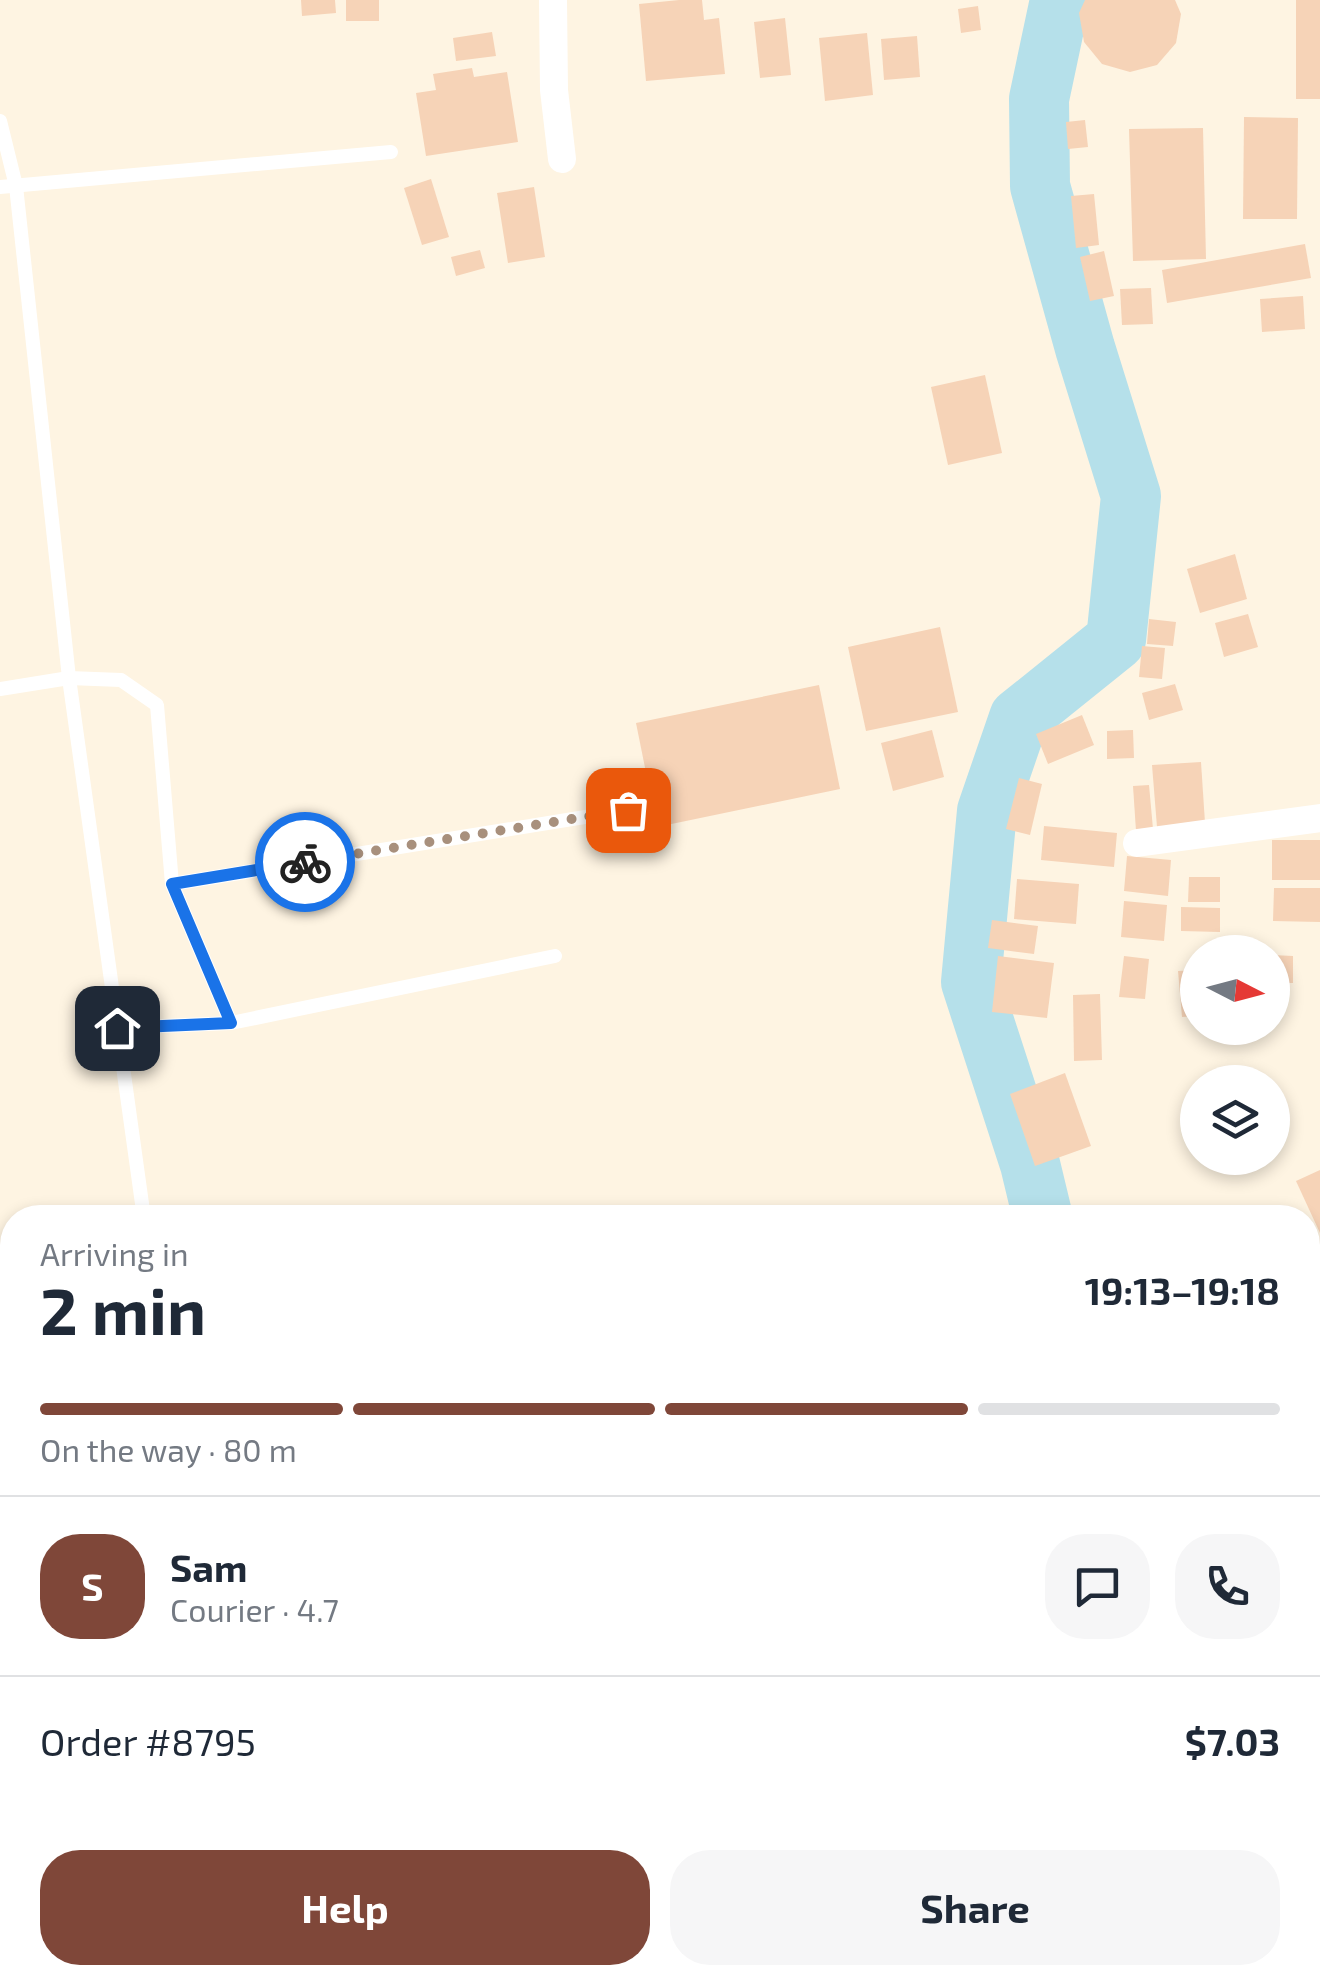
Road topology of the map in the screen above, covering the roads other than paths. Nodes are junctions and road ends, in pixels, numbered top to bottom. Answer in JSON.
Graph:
{"nodes":[{"id":1,"x":552,"y":0,"type":"edge"},
{"id":2,"x":0,"y":121,"type":"edge"},
{"id":3,"x":390,"y":152,"type":"dead end"},
{"id":4,"x":562,"y":160,"type":"dead end"},
{"id":5,"x":16,"y":186,"type":"junction"},
{"id":6,"x":0,"y":187,"type":"edge"},
{"id":7,"x":69,"y":678,"type":"junction"},
{"id":8,"x":0,"y":689,"type":"edge"},
{"id":9,"x":628,"y":810,"type":"dead end"},
{"id":10,"x":1320,"y":818,"type":"edge"},
{"id":11,"x":1136,"y":842,"type":"dead end"},
{"id":12,"x":172,"y":884,"type":"junction"},
{"id":13,"x":555,"y":956,"type":"dead end"},
{"id":14,"x":231,"y":1023,"type":"junction"},
{"id":15,"x":117,"y":1028,"type":"junction"},
{"id":16,"x":142,"y":1205,"type":"edge"}],
"edges":[{"from":1,"to":4,"type":"street"},
{"from":2,"to":5,"type":"lane"},
{"from":3,"to":5,"type":"lane"},
{"from":5,"to":6,"type":"lane"},
{"from":5,"to":7,"type":"lane"},
{"from":7,"to":8,"type":"lane"},
{"from":7,"to":12,"type":"lane"},
{"from":7,"to":15,"type":"lane"},
{"from":9,"to":12,"type":"lane"},
{"from":10,"to":11,"type":"street"},
{"from":12,"to":14,"type":"lane"},
{"from":13,"to":14,"type":"lane"},
{"from":14,"to":15,"type":"lane"},
{"from":15,"to":16,"type":"lane"}]}
